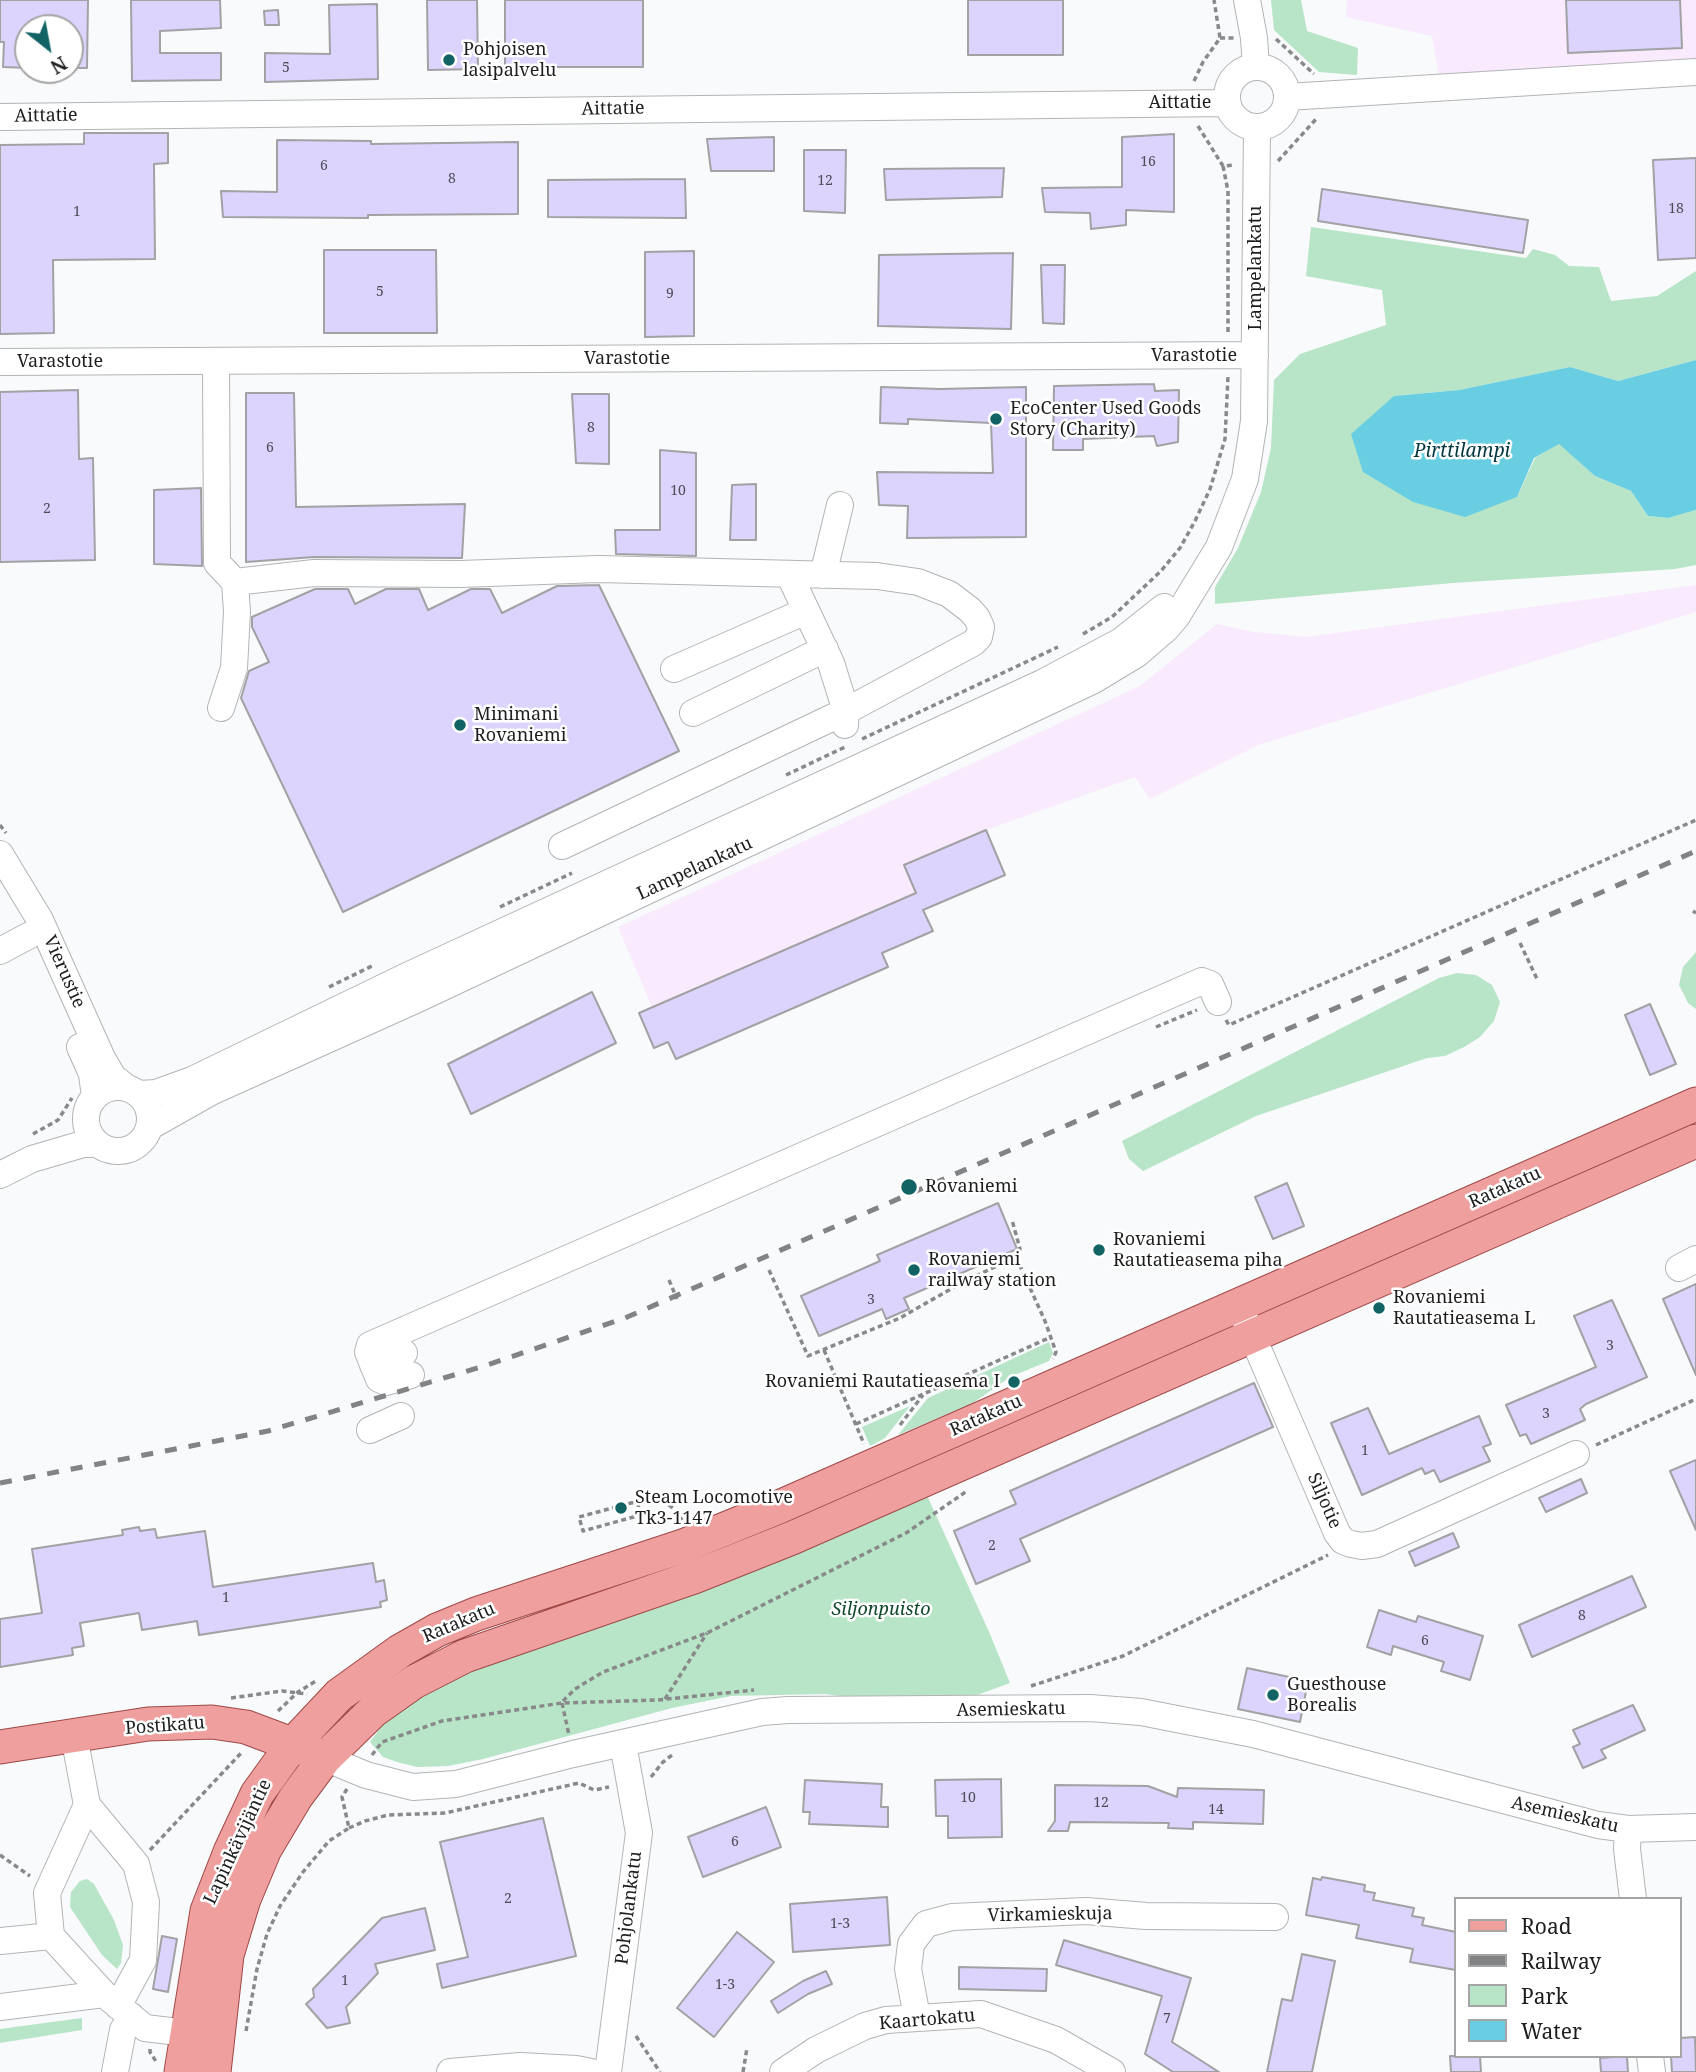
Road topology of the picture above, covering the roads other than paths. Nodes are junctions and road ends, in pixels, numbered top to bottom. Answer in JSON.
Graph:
{"nodes":[{"id":1,"x":1247,"y":0,"type":"edge"},
{"id":2,"x":1256,"y":67,"type":"junction"},
{"id":3,"x":1696,"y":72,"type":"edge"},
{"id":4,"x":1287,"y":97,"type":"junction"},
{"id":5,"x":1227,"y":103,"type":"junction"},
{"id":6,"x":0,"y":117,"type":"edge"},
{"id":7,"x":1256,"y":128,"type":"junction"},
{"id":8,"x":1255,"y":355,"type":"junction"},
{"id":9,"x":216,"y":361,"type":"junction"},
{"id":10,"x":0,"y":362,"type":"edge"},
{"id":11,"x":840,"y":505,"type":"dead end"},
{"id":12,"x":1206,"y":567,"type":"junction"},
{"id":13,"x":789,"y":574,"type":"junction"},
{"id":14,"x":823,"y":575,"type":"junction"},
{"id":15,"x":235,"y":582,"type":"junction"},
{"id":16,"x":807,"y":611,"type":"junction"},
{"id":17,"x":825,"y":649,"type":"junction"},
{"id":18,"x":674,"y":669,"type":"dead end"},
{"id":19,"x":221,"y":708,"type":"dead end"},
{"id":20,"x":693,"y":713,"type":"dead end"},
{"id":21,"x":846,"y":721,"type":"junction"},
{"id":22,"x":562,"y":846,"type":"dead end"},
{"id":23,"x":0,"y":854,"type":"edge"},
{"id":24,"x":0,"y":882,"type":"edge"},
{"id":25,"x":30,"y":936,"type":"junction"},
{"id":26,"x":0,"y":951,"type":"edge"},
{"id":27,"x":1222,"y":1010,"type":"road end"},
{"id":28,"x":133,"y":1091,"type":"junction"},
{"id":29,"x":91,"y":1103,"type":"junction"},
{"id":30,"x":1696,"y":1104,"type":"edge"},
{"id":31,"x":149,"y":1128,"type":"junction"},
{"id":32,"x":1696,"y":1141,"type":"edge"},
{"id":33,"x":97,"y":1143,"type":"junction"},
{"id":34,"x":27,"y":1150,"type":"junction"},
{"id":35,"x":0,"y":1175,"type":"edge"},
{"id":36,"x":1239,"y":1305,"type":"junction"},
{"id":37,"x":1252,"y":1336,"type":"junction"},
{"id":38,"x":408,"y":1364,"type":"dead end"},
{"id":39,"x":1097,"y":1367,"type":"junction"},
{"id":40,"x":1111,"y":1398,"type":"junction"},
{"id":41,"x":401,"y":1416,"type":"dead end"},
{"id":42,"x":370,"y":1430,"type":"dead end"},
{"id":43,"x":1577,"y":1454,"type":"road end"},
{"id":44,"x":74,"y":1736,"type":"junction"},
{"id":45,"x":293,"y":1744,"type":"junction"},
{"id":46,"x":623,"y":1744,"type":"junction"},
{"id":47,"x":0,"y":1747,"type":"edge"},
{"id":48,"x":326,"y":1758,"type":"junction"},
{"id":49,"x":87,"y":1805,"type":"junction"},
{"id":50,"x":1696,"y":1827,"type":"edge"},
{"id":51,"x":1628,"y":1829,"type":"junction"},
{"id":52,"x":1633,"y":1897,"type":"edge"},
{"id":53,"x":1275,"y":1917,"type":"dead end"},
{"id":54,"x":51,"y":1937,"type":"junction"},
{"id":55,"x":0,"y":1941,"type":"edge"},
{"id":56,"x":0,"y":2007,"type":"edge"},
{"id":57,"x":119,"y":2011,"type":"junction"},
{"id":58,"x":917,"y":2017,"type":"junction"},
{"id":59,"x":187,"y":2033,"type":"junction"},
{"id":60,"x":115,"y":2072,"type":"edge"},
{"id":61,"x":181,"y":2072,"type":"edge"},
{"id":62,"x":214,"y":2072,"type":"edge"},
{"id":63,"x":450,"y":2072,"type":"edge"},
{"id":64,"x":592,"y":2072,"type":"edge"},
{"id":65,"x":608,"y":2072,"type":"edge"},
{"id":66,"x":783,"y":2072,"type":"edge"},
{"id":67,"x":1112,"y":2072,"type":"edge"}],
"edges":[{"from":1,"to":2,"type":"street"},
{"from":2,"to":4,"type":"street"},
{"from":2,"to":5,"type":"street"},
{"from":3,"to":4,"type":"street"},
{"from":4,"to":7,"type":"street"},
{"from":5,"to":6,"type":"street","name":"Aittatie"},
{"from":5,"to":7,"type":"street"},
{"from":7,"to":8,"type":"street","name":"Lampelankatu"},
{"from":8,"to":9,"type":"street","name":"Varastotie"},
{"from":8,"to":12,"type":"street","name":"Lampelankatu"},
{"from":9,"to":10,"type":"street","name":"Varastotie"},
{"from":9,"to":15,"type":"street"},
{"from":11,"to":14,"type":"street"},
{"from":12,"to":28,"type":"street","name":"Lampelankatu"},
{"from":12,"to":31,"type":"street","name":"Lampelankatu"},
{"from":13,"to":14,"type":"street"},
{"from":13,"to":15,"type":"street"},
{"from":13,"to":16,"type":"street"},
{"from":14,"to":21,"type":"street"},
{"from":15,"to":19,"type":"street"},
{"from":16,"to":17,"type":"street"},
{"from":16,"to":18,"type":"street"},
{"from":17,"to":20,"type":"street"},
{"from":17,"to":21,"type":"street"},
{"from":21,"to":22,"type":"street"},
{"from":23,"to":28,"type":"street","name":"Vierustie"},
{"from":24,"to":25,"type":"street","name":"Vierustie"},
{"from":25,"to":26,"type":"street"},
{"from":25,"to":29,"type":"street","name":"Vierustie"},
{"from":27,"to":38,"type":"street"},
{"from":28,"to":29,"type":"street"},
{"from":28,"to":31,"type":"street"},
{"from":29,"to":33,"type":"street"},
{"from":29,"to":34,"type":"street"},
{"from":30,"to":36,"type":"main road","name":"Ratakatu"},
{"from":31,"to":33,"type":"street"},
{"from":32,"to":37,"type":"main road","name":"Ratakatu"},
{"from":33,"to":34,"type":"street"},
{"from":34,"to":35,"type":"street"},
{"from":36,"to":37,"type":"street","name":"Siljotie"},
{"from":36,"to":39,"type":"main road","name":"Ratakatu"},
{"from":37,"to":40,"type":"main road","name":"Ratakatu"},
{"from":37,"to":43,"type":"street","name":"Siljotie"},
{"from":39,"to":40,"type":"street"},
{"from":39,"to":45,"type":"main road","name":"Ratakatu"},
{"from":40,"to":48,"type":"main road","name":"Ratakatu"},
{"from":41,"to":42,"type":"street"},
{"from":44,"to":45,"type":"main road","name":"Postikatu"},
{"from":44,"to":47,"type":"main road","name":"Postikatu"},
{"from":44,"to":49,"type":"street"},
{"from":45,"to":48,"type":"main road","name":"Postikatu"},
{"from":45,"to":59,"type":"main road","name":"Lapinkävijäntie"},
{"from":46,"to":48,"type":"street","name":"Asemieskatu"},
{"from":46,"to":51,"type":"street","name":"Asemieskatu"},
{"from":46,"to":65,"type":"street","name":"Pohjolankatu"},
{"from":48,"to":62,"type":"main road","name":"Lapinkävijäntie"},
{"from":49,"to":54,"type":"street"},
{"from":49,"to":57,"type":"street"},
{"from":50,"to":51,"type":"street","name":"Asemieskatu"},
{"from":51,"to":52,"type":"street"},
{"from":53,"to":58,"type":"street","name":"Virkamieskuja"},
{"from":54,"to":55,"type":"street"},
{"from":54,"to":57,"type":"street"},
{"from":56,"to":57,"type":"street"},
{"from":57,"to":59,"type":"street"},
{"from":57,"to":60,"type":"street"},
{"from":58,"to":66,"type":"street","name":"Kaartokatu"},
{"from":58,"to":67,"type":"street","name":"Kaartokatu"},
{"from":59,"to":61,"type":"main road","name":"Lapinkävijäntie"},
{"from":63,"to":64,"type":"street"}]}
